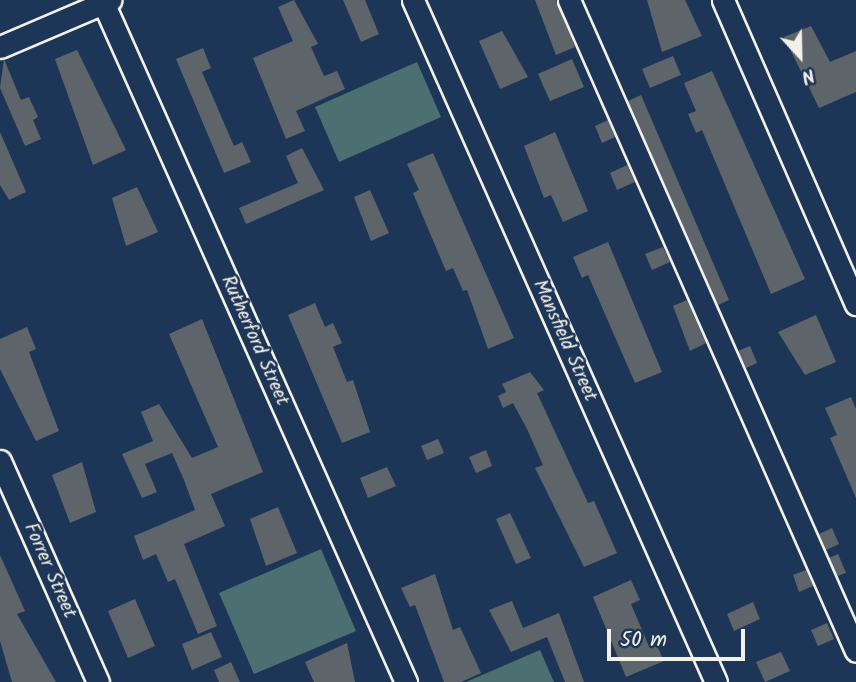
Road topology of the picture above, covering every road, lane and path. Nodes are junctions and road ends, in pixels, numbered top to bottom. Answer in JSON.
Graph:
{"nodes":[{"id":1,"x":413,"y":0,"type":"edge"},
{"id":2,"x":569,"y":0,"type":"edge"},
{"id":3,"x":723,"y":0,"type":"edge"},
{"id":4,"x":105,"y":1,"type":"edge"},
{"id":5,"x":0,"y":47,"type":"edge"},
{"id":6,"x":856,"y":304,"type":"edge"},
{"id":7,"x":0,"y":461,"type":"edge"},
{"id":8,"x":856,"y":651,"type":"edge"},
{"id":9,"x":98,"y":682,"type":"edge"},
{"id":10,"x":406,"y":682,"type":"edge"},
{"id":11,"x":716,"y":682,"type":"edge"}],
"edges":[{"from":1,"to":11,"type":"street","name":"Mansfield Street"},
{"from":2,"to":8,"type":"street"},
{"from":3,"to":6,"type":"street"},
{"from":4,"to":5,"type":"street"},
{"from":4,"to":10,"type":"street","name":"Rutherford Street"},
{"from":7,"to":9,"type":"street","name":"Forrer Street"}]}
